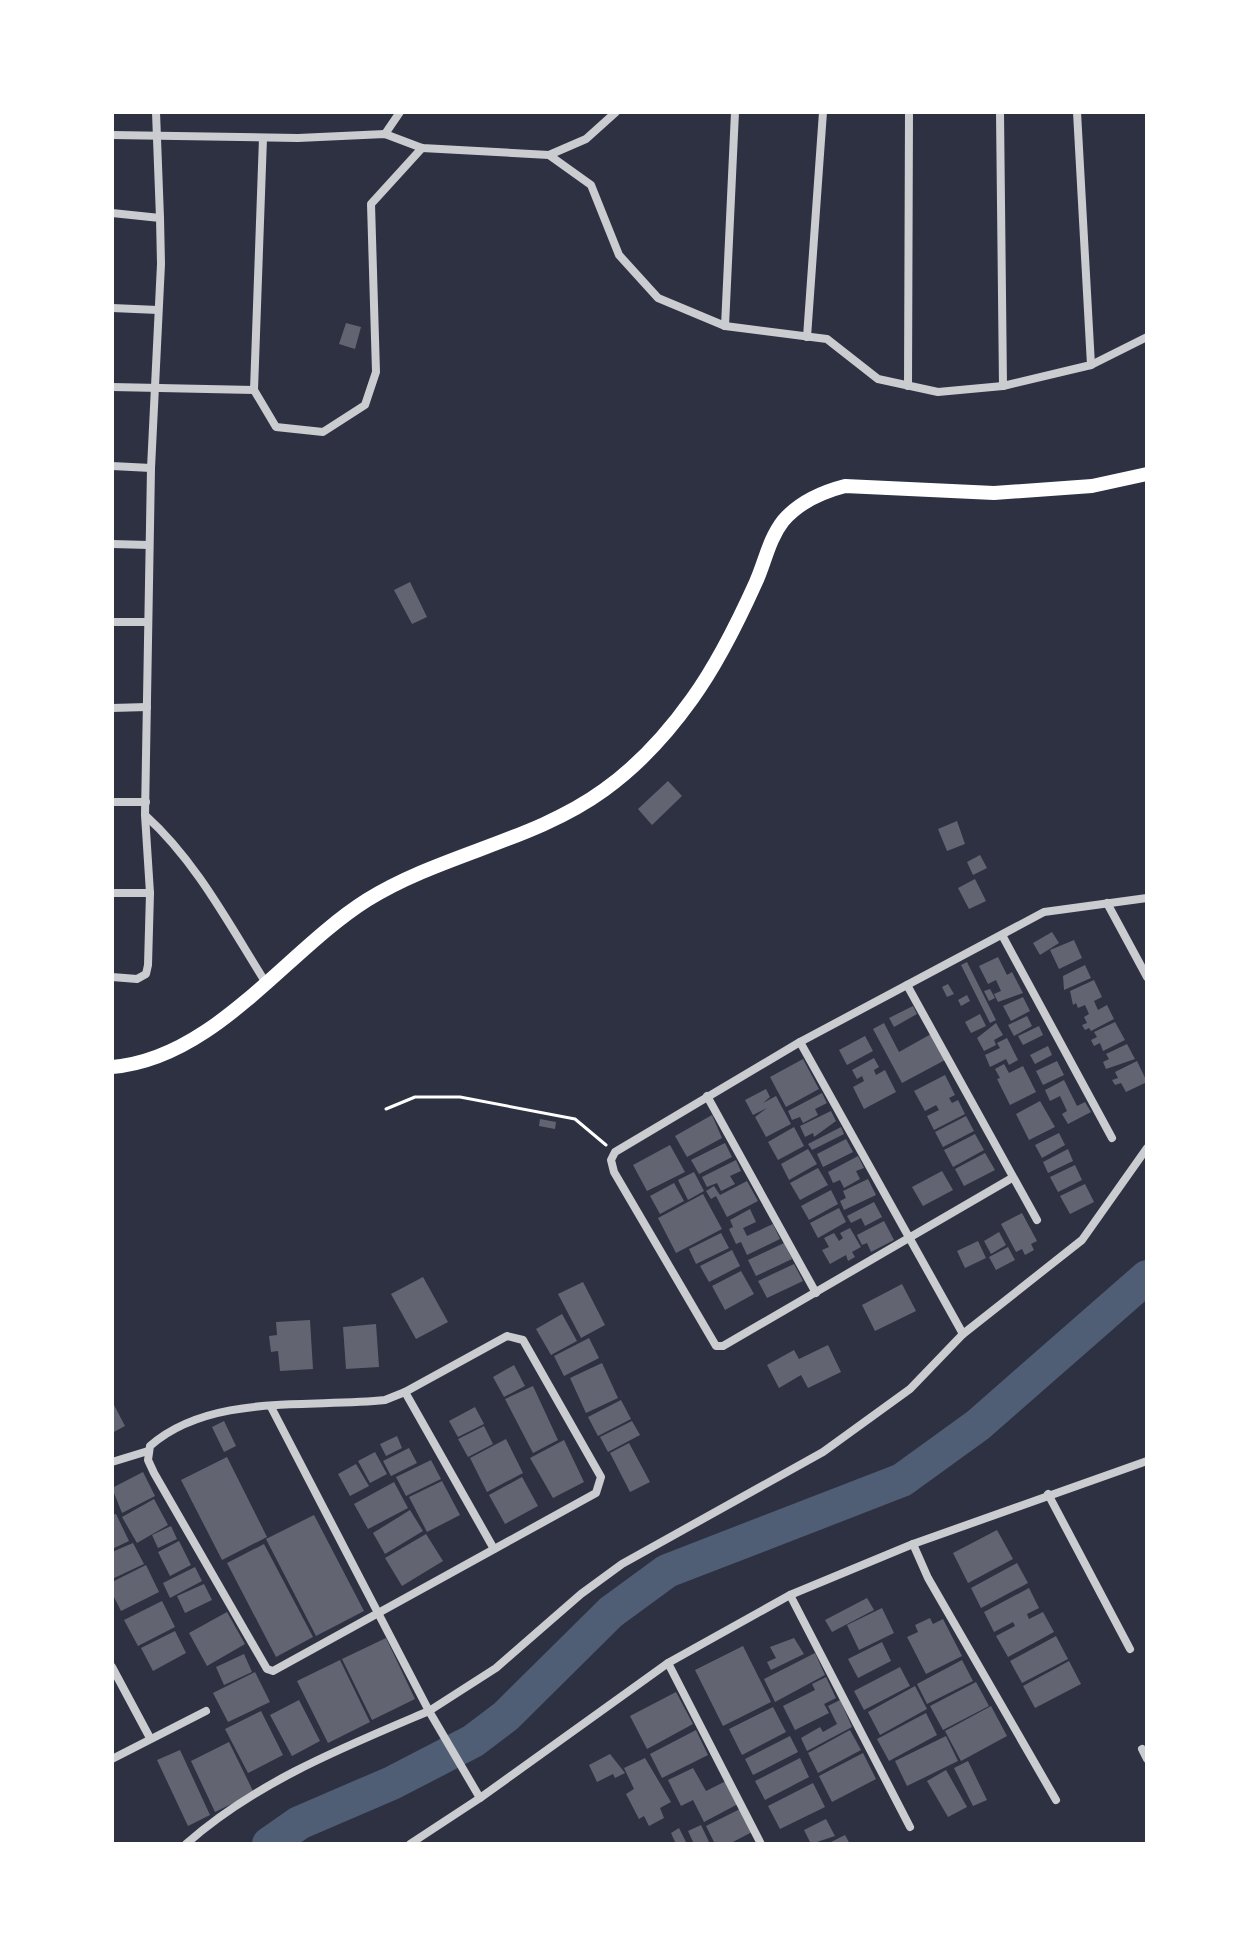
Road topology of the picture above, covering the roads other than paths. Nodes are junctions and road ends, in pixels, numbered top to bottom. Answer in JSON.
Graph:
{"nodes":[{"id":1,"x":156,"y":112,"type":"edge"},
{"id":2,"x":400,"y":112,"type":"edge"},
{"id":3,"x":616,"y":112,"type":"edge"},
{"id":4,"x":735,"y":112,"type":"edge"},
{"id":5,"x":823,"y":112,"type":"edge"},
{"id":6,"x":909,"y":112,"type":"edge"},
{"id":7,"x":1000,"y":112,"type":"edge"},
{"id":8,"x":1077,"y":112,"type":"edge"},
{"id":9,"x":385,"y":134,"type":"junction"},
{"id":10,"x":112,"y":135,"type":"edge"},
{"id":11,"x":157,"y":137,"type":"junction"},
{"id":12,"x":263,"y":138,"type":"junction"},
{"id":13,"x":422,"y":148,"type":"junction"},
{"id":14,"x":549,"y":155,"type":"junction"},
{"id":15,"x":112,"y":213,"type":"edge"},
{"id":16,"x":160,"y":218,"type":"junction"},
{"id":17,"x":112,"y":308,"type":"edge"},
{"id":18,"x":158,"y":310,"type":"junction"},
{"id":19,"x":725,"y":326,"type":"junction"},
{"id":20,"x":807,"y":337,"type":"junction"},
{"id":21,"x":1147,"y":337,"type":"edge"},
{"id":22,"x":1091,"y":365,"type":"junction"},
{"id":23,"x":908,"y":386,"type":"junction"},
{"id":24,"x":1003,"y":386,"type":"junction"},
{"id":25,"x":112,"y":387,"type":"edge"},
{"id":26,"x":152,"y":388,"type":"junction"},
{"id":27,"x":254,"y":390,"type":"junction"},
{"id":28,"x":112,"y":466,"type":"edge"},
{"id":29,"x":151,"y":468,"type":"junction"},
{"id":30,"x":1147,"y":474,"type":"edge"},
{"id":31,"x":112,"y":544,"type":"edge"},
{"id":32,"x":149,"y":545,"type":"junction"},
{"id":33,"x":112,"y":622,"type":"edge"},
{"id":34,"x":148,"y":622,"type":"junction"},
{"id":35,"x":147,"y":707,"type":"junction"},
{"id":36,"x":112,"y":708,"type":"edge"},
{"id":37,"x":112,"y":802,"type":"edge"},
{"id":38,"x":146,"y":802,"type":"junction"},
{"id":39,"x":145,"y":815,"type":"junction"},
{"id":40,"x":112,"y":893,"type":"edge"},
{"id":41,"x":150,"y":893,"type":"junction"},
{"id":42,"x":1147,"y":898,"type":"edge"},
{"id":43,"x":1107,"y":903,"type":"junction"},
{"id":44,"x":1002,"y":935,"type":"junction"},
{"id":45,"x":112,"y":977,"type":"edge"},
{"id":46,"x":1147,"y":977,"type":"edge"},
{"id":47,"x":266,"y":983,"type":"junction"},
{"id":48,"x":907,"y":985,"type":"junction"},
{"id":49,"x":800,"y":1042,"type":"junction"},
{"id":50,"x":112,"y":1067,"type":"edge"},
{"id":51,"x":707,"y":1096,"type":"junction"},
{"id":52,"x":1112,"y":1138,"type":"dead end"},
{"id":53,"x":1147,"y":1148,"type":"edge"},
{"id":54,"x":1012,"y":1178,"type":"junction"},
{"id":55,"x":1037,"y":1220,"type":"dead end"},
{"id":56,"x":909,"y":1237,"type":"junction"},
{"id":57,"x":816,"y":1293,"type":"junction"},
{"id":58,"x":963,"y":1334,"type":"junction"},
{"id":59,"x":405,"y":1392,"type":"junction"},
{"id":60,"x":271,"y":1407,"type":"junction"},
{"id":61,"x":148,"y":1451,"type":"junction"},
{"id":62,"x":1147,"y":1461,"type":"edge"},
{"id":63,"x":112,"y":1462,"type":"edge"},
{"id":64,"x":1048,"y":1494,"type":"junction"},
{"id":65,"x":913,"y":1544,"type":"junction"},
{"id":66,"x":494,"y":1549,"type":"junction"},
{"id":67,"x":790,"y":1595,"type":"junction"},
{"id":68,"x":380,"y":1614,"type":"junction"},
{"id":69,"x":1130,"y":1649,"type":"dead end"},
{"id":70,"x":668,"y":1663,"type":"junction"},
{"id":71,"x":112,"y":1667,"type":"edge"},
{"id":72,"x":206,"y":1711,"type":"dead end"},
{"id":73,"x":429,"y":1711,"type":"junction"},
{"id":74,"x":150,"y":1738,"type":"junction"},
{"id":75,"x":1142,"y":1749,"type":"dead end"},
{"id":76,"x":112,"y":1759,"type":"edge"},
{"id":77,"x":1147,"y":1759,"type":"edge"},
{"id":78,"x":480,"y":1798,"type":"junction"},
{"id":79,"x":1056,"y":1800,"type":"dead end"},
{"id":80,"x":910,"y":1827,"type":"dead end"},
{"id":81,"x":186,"y":1844,"type":"edge"},
{"id":82,"x":410,"y":1844,"type":"edge"},
{"id":83,"x":761,"y":1844,"type":"edge"}],
"edges":[{"from":1,"to":11,"type":"street"},
{"from":2,"to":9,"type":"street"},
{"from":3,"to":14,"type":"street"},
{"from":4,"to":19,"type":"street"},
{"from":5,"to":20,"type":"street"},
{"from":6,"to":23,"type":"street"},
{"from":7,"to":24,"type":"street"},
{"from":8,"to":22,"type":"street"},
{"from":9,"to":12,"type":"street"},
{"from":9,"to":13,"type":"street"},
{"from":10,"to":11,"type":"street"},
{"from":11,"to":12,"type":"street"},
{"from":11,"to":16,"type":"street"},
{"from":12,"to":27,"type":"street"},
{"from":13,"to":14,"type":"street"},
{"from":13,"to":27,"type":"street"},
{"from":14,"to":19,"type":"street"},
{"from":15,"to":16,"type":"street"},
{"from":16,"to":18,"type":"street"},
{"from":17,"to":18,"type":"street"},
{"from":18,"to":26,"type":"street"},
{"from":19,"to":20,"type":"street"},
{"from":20,"to":23,"type":"street"},
{"from":21,"to":22,"type":"street"},
{"from":22,"to":24,"type":"street"},
{"from":23,"to":24,"type":"street"},
{"from":25,"to":26,"type":"street"},
{"from":26,"to":27,"type":"street"},
{"from":26,"to":29,"type":"street"},
{"from":28,"to":29,"type":"street"},
{"from":29,"to":32,"type":"street"},
{"from":30,"to":47,"type":"main road"},
{"from":31,"to":32,"type":"street"},
{"from":32,"to":34,"type":"street"},
{"from":33,"to":34,"type":"street"},
{"from":34,"to":35,"type":"street"},
{"from":35,"to":36,"type":"street"},
{"from":35,"to":38,"type":"street"},
{"from":37,"to":38,"type":"street"},
{"from":38,"to":39,"type":"street"},
{"from":39,"to":41,"type":"street"},
{"from":39,"to":47,"type":"street"},
{"from":40,"to":41,"type":"street"},
{"from":41,"to":45,"type":"street"},
{"from":42,"to":43,"type":"street"},
{"from":43,"to":44,"type":"street"},
{"from":43,"to":46,"type":"street"},
{"from":44,"to":48,"type":"street"},
{"from":44,"to":52,"type":"street"},
{"from":47,"to":50,"type":"main road"},
{"from":48,"to":49,"type":"street"},
{"from":48,"to":54,"type":"street"},
{"from":49,"to":51,"type":"street"},
{"from":49,"to":56,"type":"street"},
{"from":51,"to":57,"type":"street"},
{"from":51,"to":57,"type":"street"},
{"from":53,"to":58,"type":"street"},
{"from":54,"to":55,"type":"street"},
{"from":54,"to":56,"type":"street"},
{"from":56,"to":57,"type":"street"},
{"from":56,"to":58,"type":"street"},
{"from":58,"to":73,"type":"street"},
{"from":59,"to":60,"type":"street"},
{"from":59,"to":66,"type":"street"},
{"from":59,"to":66,"type":"street"},
{"from":60,"to":61,"type":"street"},
{"from":60,"to":68,"type":"street"},
{"from":61,"to":63,"type":"street"},
{"from":61,"to":68,"type":"street"},
{"from":62,"to":64,"type":"street"},
{"from":64,"to":65,"type":"street"},
{"from":64,"to":69,"type":"street"},
{"from":65,"to":67,"type":"street"},
{"from":65,"to":79,"type":"street"},
{"from":66,"to":68,"type":"street"},
{"from":67,"to":70,"type":"street"},
{"from":67,"to":80,"type":"street"},
{"from":68,"to":73,"type":"street"},
{"from":70,"to":78,"type":"street"},
{"from":70,"to":83,"type":"street"},
{"from":71,"to":74,"type":"street"},
{"from":72,"to":74,"type":"street"},
{"from":73,"to":78,"type":"street"},
{"from":73,"to":81,"type":"street"},
{"from":74,"to":76,"type":"street"},
{"from":75,"to":77,"type":"street"},
{"from":78,"to":82,"type":"street"}]}
